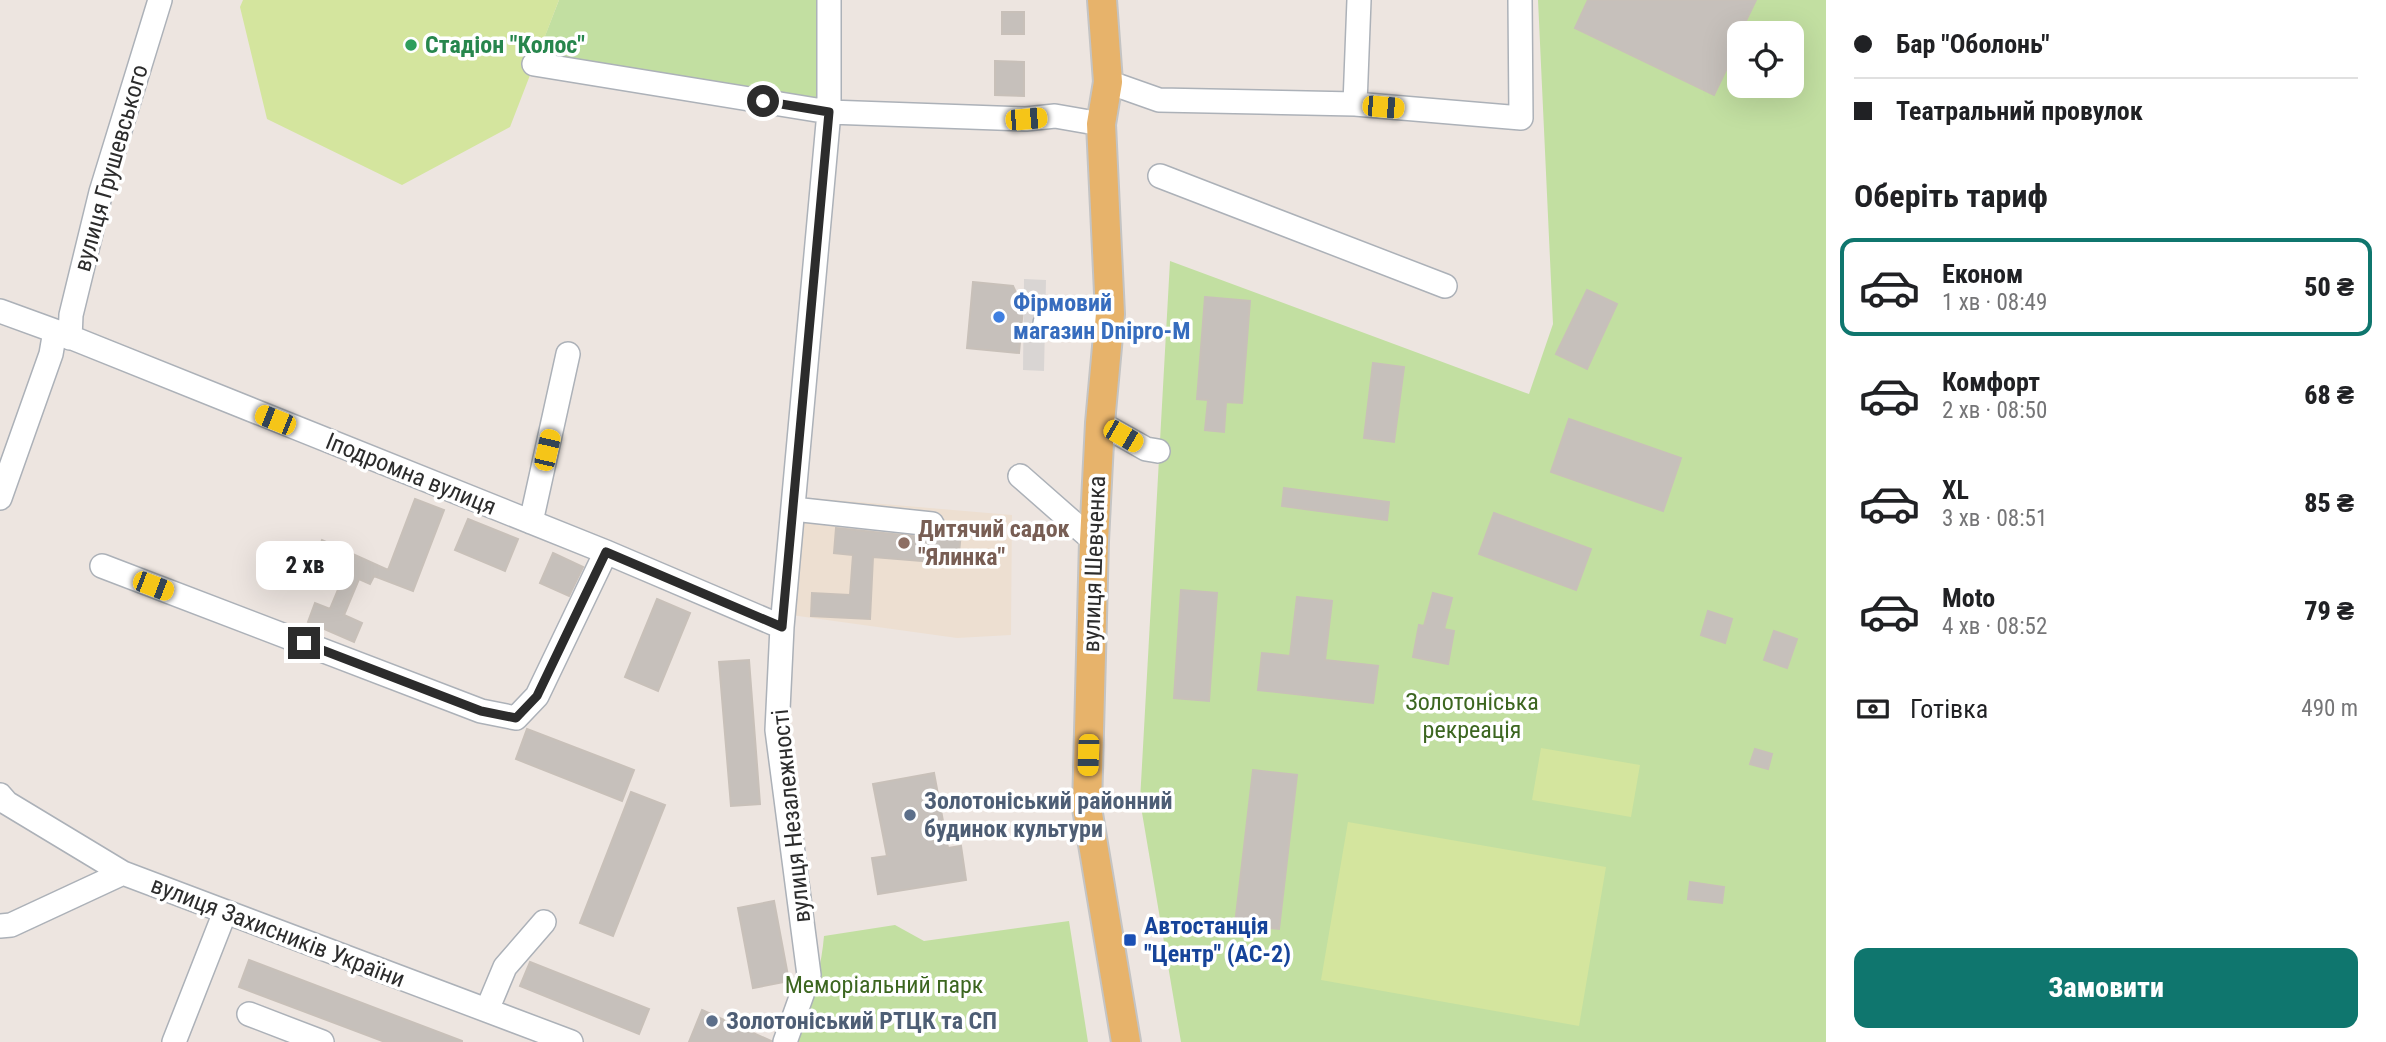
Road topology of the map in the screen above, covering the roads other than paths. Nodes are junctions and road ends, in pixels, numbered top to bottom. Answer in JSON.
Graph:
{"nodes":[{"id":1,"x":160,"y":0,"type":"edge"},
{"id":2,"x":830,"y":0,"type":"edge"},
{"id":3,"x":1102,"y":0,"type":"edge"},
{"id":4,"x":1359,"y":0,"type":"edge"},
{"id":5,"x":1520,"y":0,"type":"edge"},
{"id":6,"x":534,"y":64,"type":"dead end"},
{"id":7,"x":1108,"y":82,"type":"junction"},
{"id":8,"x":1355,"y":104,"type":"junction"},
{"id":9,"x":829,"y":112,"type":"junction"},
{"id":10,"x":1101,"y":124,"type":"junction"},
{"id":11,"x":1160,"y":176,"type":"dead end"},
{"id":12,"x":1445,"y":286,"type":"dead end"},
{"id":13,"x":0,"y":311,"type":"edge"},
{"id":14,"x":1110,"y":314,"type":"junction"},
{"id":15,"x":1045,"y":323,"type":"dead end"},
{"id":16,"x":62,"y":335,"type":"junction"},
{"id":17,"x":568,"y":354,"type":"dead end"},
{"id":18,"x":1100,"y":423,"type":"junction"},
{"id":19,"x":1158,"y":451,"type":"dead end"},
{"id":20,"x":1020,"y":476,"type":"dead end"},
{"id":21,"x":0,"y":498,"type":"edge"},
{"id":22,"x":793,"y":509,"type":"junction"},
{"id":23,"x":531,"y":522,"type":"junction"},
{"id":24,"x":932,"y":524,"type":"dead end"},
{"id":25,"x":1094,"y":541,"type":"junction"},
{"id":26,"x":606,"y":552,"type":"junction"},
{"id":27,"x":102,"y":566,"type":"dead end"},
{"id":28,"x":782,"y":627,"type":"junction"},
{"id":29,"x":2,"y":800,"type":"edge"},
{"id":30,"x":123,"y":873,"type":"junction"},
{"id":31,"x":225,"y":912,"type":"junction"},
{"id":32,"x":544,"y":922,"type":"dead end"},
{"id":33,"x":0,"y":926,"type":"edge"},
{"id":34,"x":487,"y":1010,"type":"junction"},
{"id":35,"x":249,"y":1013,"type":"dead end"},
{"id":36,"x":546,"y":1038,"type":"edge"},
{"id":37,"x":174,"y":1042,"type":"edge"},
{"id":38,"x":323,"y":1042,"type":"edge"},
{"id":39,"x":571,"y":1042,"type":"edge"},
{"id":40,"x":785,"y":1042,"type":"edge"},
{"id":41,"x":1126,"y":1042,"type":"edge"}],
"edges":[{"from":1,"to":16,"type":"street","name":"вулиця Грушевського"},
{"from":2,"to":9,"type":"street","name":"вулиця Незалежності"},
{"from":3,"to":7,"type":"main road","name":"вулиця Шевченка"},
{"from":4,"to":8,"type":"street"},
{"from":5,"to":8,"type":"street"},
{"from":6,"to":9,"type":"street"},
{"from":7,"to":8,"type":"street"},
{"from":7,"to":10,"type":"main road","name":"вулиця Шевченка"},
{"from":9,"to":10,"type":"street"},
{"from":9,"to":22,"type":"street","name":"вулиця Незалежності"},
{"from":10,"to":14,"type":"main road","name":"вулиця Шевченка"},
{"from":11,"to":12,"type":"street"},
{"from":13,"to":16,"type":"street","name":"Іподромна вулиця"},
{"from":14,"to":15,"type":"street"},
{"from":14,"to":18,"type":"main road","name":"вулиця Шевченка"},
{"from":16,"to":21,"type":"street","name":"вулиця Грушевського"},
{"from":16,"to":23,"type":"street","name":"Іподромна вулиця"},
{"from":17,"to":23,"type":"street"},
{"from":18,"to":19,"type":"street"},
{"from":18,"to":25,"type":"main road","name":"вулиця Шевченка"},
{"from":20,"to":25,"type":"street"},
{"from":22,"to":24,"type":"street"},
{"from":22,"to":28,"type":"street","name":"вулиця Незалежності"},
{"from":23,"to":26,"type":"street","name":"Іподромна вулиця"},
{"from":25,"to":41,"type":"main road","name":"вулиця Шевченка"},
{"from":26,"to":27,"type":"street"},
{"from":26,"to":28,"type":"street","name":"Іподромна вулиця"},
{"from":28,"to":40,"type":"street","name":"вулиця Незалежності"},
{"from":29,"to":30,"type":"street","name":"вулиця Захисників України"},
{"from":30,"to":31,"type":"street","name":"вулиця Захисників України"},
{"from":30,"to":33,"type":"street"},
{"from":31,"to":34,"type":"street","name":"вулиця Захисників України"},
{"from":31,"to":37,"type":"street"},
{"from":32,"to":34,"type":"street"},
{"from":34,"to":36,"type":"street","name":"вулиця Захисників України"},
{"from":35,"to":38,"type":"street"},
{"from":36,"to":39,"type":"street","name":"вулиця Захисників України"}]}
